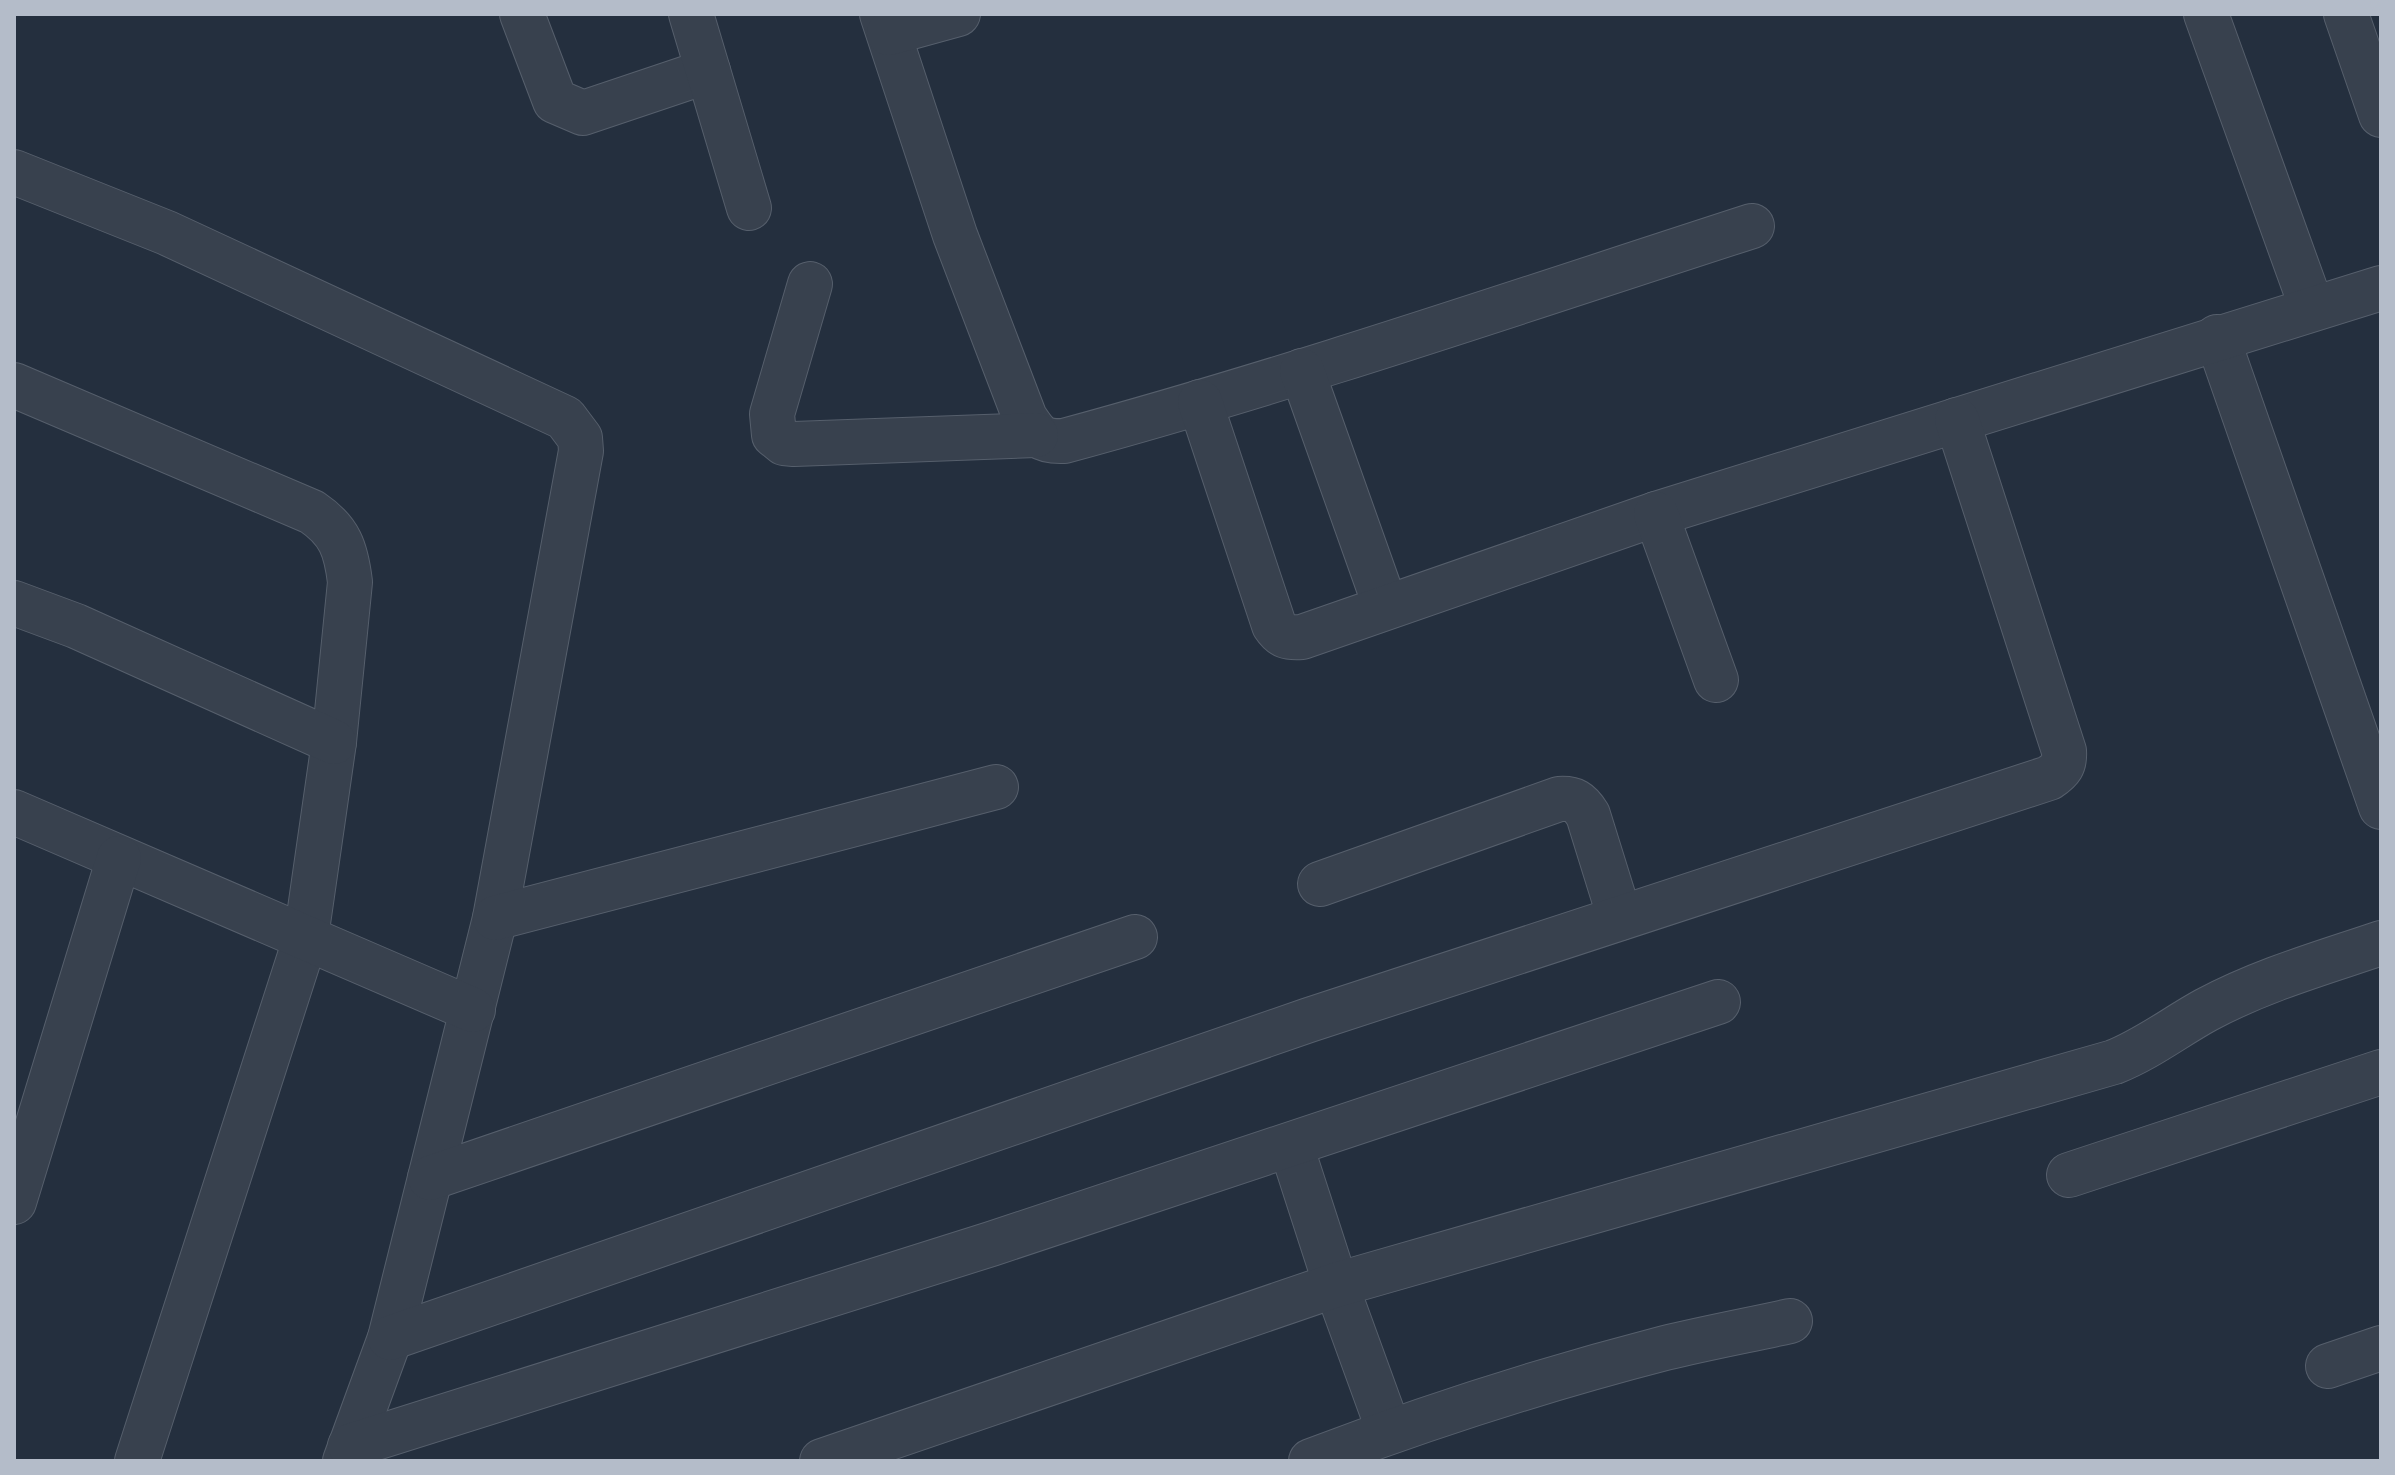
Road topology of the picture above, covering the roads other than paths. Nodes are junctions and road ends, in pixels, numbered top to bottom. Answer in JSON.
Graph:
{"nodes":[{"id":1,"x":522,"y":14,"type":"edge"},
{"id":2,"x":691,"y":14,"type":"edge"},
{"id":3,"x":958,"y":14,"type":"edge"},
{"id":4,"x":2206,"y":14,"type":"edge"},
{"id":5,"x":2346,"y":14,"type":"edge"},
{"id":6,"x":886,"y":24,"type":"edge"},
{"id":7,"x":708,"y":71,"type":"junction"},
{"id":8,"x":2381,"y":115,"type":"edge"},
{"id":9,"x":14,"y":172,"type":"edge"},
{"id":10,"x":749,"y":208,"type":"dead end"},
{"id":11,"x":1752,"y":226,"type":"dead end"},
{"id":12,"x":810,"y":284,"type":"dead end"},
{"id":13,"x":2381,"y":288,"type":"edge"},
{"id":14,"x":2312,"y":308,"type":"junction"},
{"id":15,"x":2217,"y":337,"type":"junction"},
{"id":16,"x":1302,"y":371,"type":"junction"},
{"id":17,"x":14,"y":385,"type":"edge"},
{"id":18,"x":1200,"y":402,"type":"junction"},
{"id":19,"x":1957,"y":420,"type":"junction"},
{"id":20,"x":1036,"y":435,"type":"junction"},
{"id":21,"x":1656,"y":514,"type":"junction"},
{"id":22,"x":14,"y":603,"type":"edge"},
{"id":23,"x":1385,"y":605,"type":"junction"},
{"id":24,"x":1716,"y":680,"type":"dead end"},
{"id":25,"x":334,"y":742,"type":"junction"},
{"id":26,"x":996,"y":787,"type":"dead end"},
{"id":27,"x":2381,"y":807,"type":"edge"},
{"id":28,"x":14,"y":812,"type":"edge"},
{"id":29,"x":119,"y":858,"type":"junction"},
{"id":30,"x":1320,"y":884,"type":"dead end"},
{"id":31,"x":495,"y":918,"type":"junction"},
{"id":32,"x":1620,"y":918,"type":"junction"},
{"id":33,"x":306,"y":937,"type":"junction"},
{"id":34,"x":1135,"y":937,"type":"dead end"},
{"id":35,"x":2381,"y":943,"type":"edge"},
{"id":36,"x":1718,"y":1002,"type":"dead end"},
{"id":37,"x":473,"y":1010,"type":"junction"},
{"id":38,"x":2381,"y":1072,"type":"edge"},
{"id":39,"x":1291,"y":1146,"type":"junction"},
{"id":40,"x":2069,"y":1175,"type":"dead end"},
{"id":41,"x":430,"y":1178,"type":"junction"},
{"id":42,"x":14,"y":1202,"type":"edge"},
{"id":43,"x":1336,"y":1285,"type":"junction"},
{"id":44,"x":1790,"y":1321,"type":"dead end"},
{"id":45,"x":390,"y":1338,"type":"junction"},
{"id":46,"x":2381,"y":1348,"type":"edge"},
{"id":47,"x":2328,"y":1366,"type":"dead end"},
{"id":48,"x":1389,"y":1431,"type":"junction"},
{"id":49,"x":347,"y":1454,"type":"edge"},
{"id":50,"x":137,"y":1461,"type":"edge"},
{"id":51,"x":822,"y":1461,"type":"edge"},
{"id":52,"x":1311,"y":1461,"type":"edge"}],
"edges":[{"from":1,"to":7,"type":"street"},
{"from":2,"to":7,"type":"street"},
{"from":3,"to":6,"type":"street"},
{"from":4,"to":14,"type":"street"},
{"from":5,"to":8,"type":"street"},
{"from":6,"to":20,"type":"street"},
{"from":7,"to":10,"type":"street"},
{"from":9,"to":31,"type":"street"},
{"from":11,"to":16,"type":"street"},
{"from":12,"to":20,"type":"street"},
{"from":13,"to":14,"type":"street"},
{"from":14,"to":15,"type":"street"},
{"from":15,"to":19,"type":"street"},
{"from":15,"to":27,"type":"street"},
{"from":16,"to":18,"type":"street"},
{"from":16,"to":23,"type":"street"},
{"from":17,"to":25,"type":"street"},
{"from":18,"to":20,"type":"street"},
{"from":18,"to":23,"type":"street"},
{"from":19,"to":21,"type":"street"},
{"from":19,"to":32,"type":"street"},
{"from":21,"to":23,"type":"street"},
{"from":21,"to":24,"type":"street"},
{"from":22,"to":25,"type":"street"},
{"from":25,"to":33,"type":"street"},
{"from":26,"to":31,"type":"street"},
{"from":28,"to":29,"type":"street"},
{"from":29,"to":33,"type":"street"},
{"from":29,"to":42,"type":"street"},
{"from":30,"to":32,"type":"street"},
{"from":31,"to":37,"type":"street"},
{"from":32,"to":45,"type":"street"},
{"from":33,"to":37,"type":"street"},
{"from":33,"to":50,"type":"street"},
{"from":34,"to":41,"type":"street"},
{"from":35,"to":43,"type":"street"},
{"from":36,"to":39,"type":"street"},
{"from":37,"to":41,"type":"street"},
{"from":38,"to":40,"type":"street"},
{"from":39,"to":43,"type":"street"},
{"from":39,"to":49,"type":"street"},
{"from":41,"to":45,"type":"street"},
{"from":43,"to":48,"type":"street"},
{"from":43,"to":51,"type":"street"},
{"from":44,"to":48,"type":"street"},
{"from":45,"to":49,"type":"street"},
{"from":46,"to":47,"type":"street"},
{"from":48,"to":52,"type":"street"}]}
